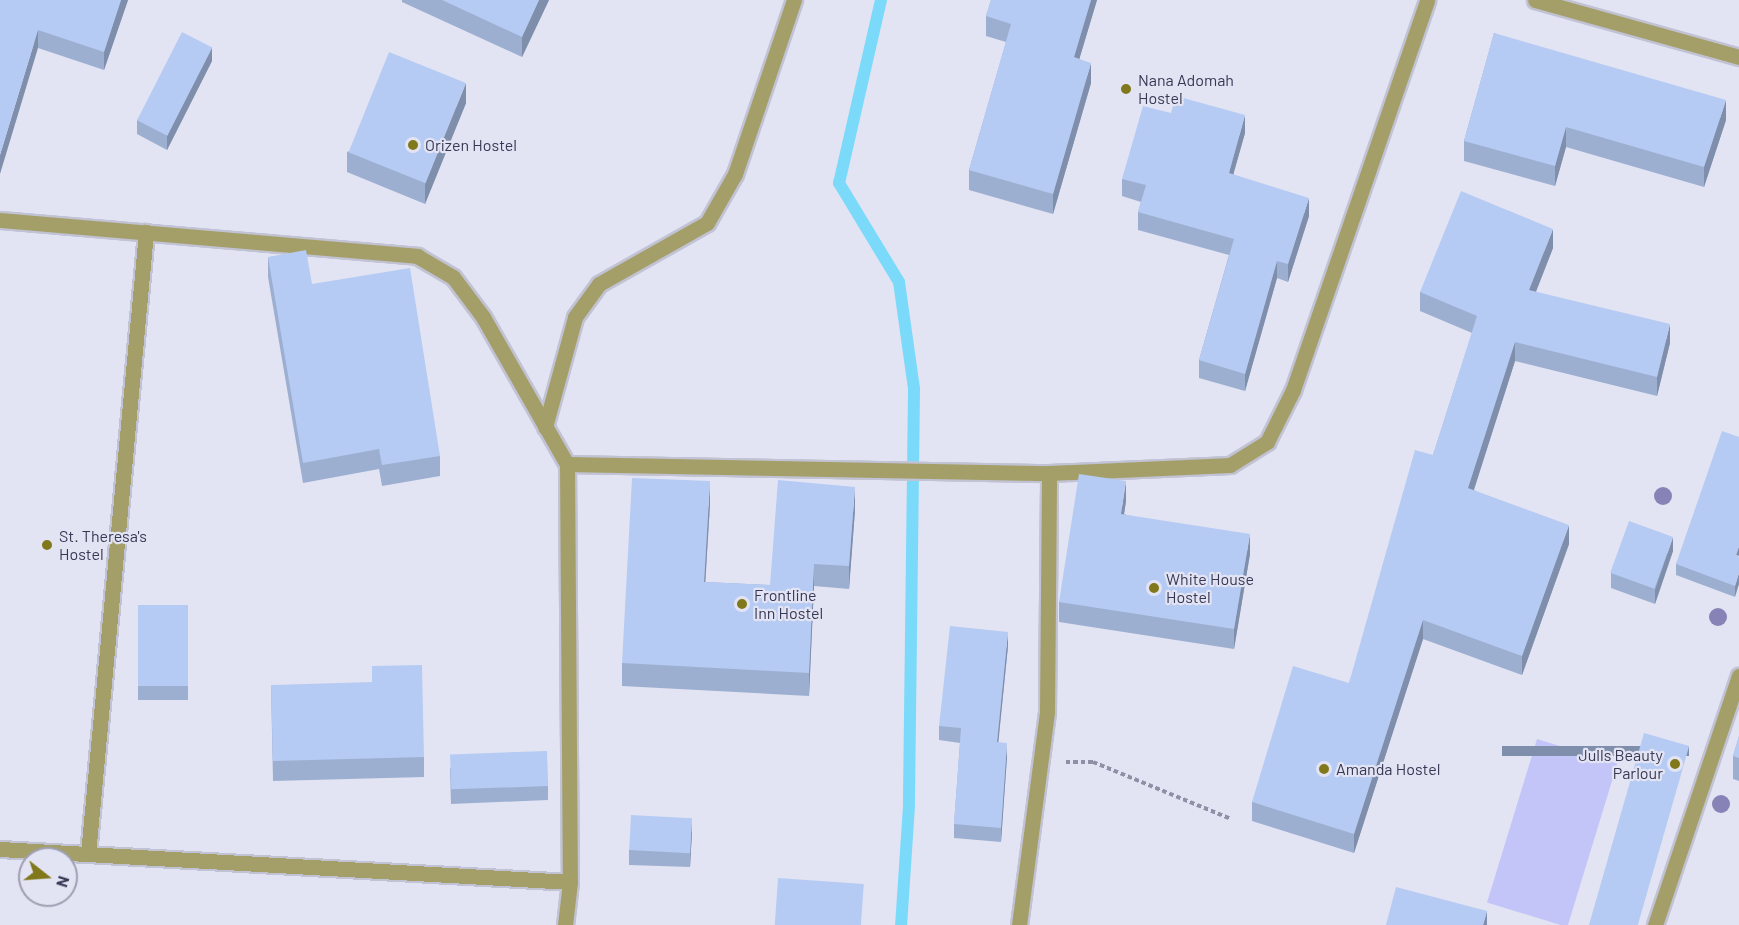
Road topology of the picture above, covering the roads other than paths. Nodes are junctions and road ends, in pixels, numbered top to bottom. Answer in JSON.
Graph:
{"nodes":[{"id":1,"x":794,"y":0,"type":"edge"},
{"id":2,"x":1426,"y":0,"type":"edge"},
{"id":3,"x":1535,"y":0,"type":"edge"},
{"id":4,"x":1739,"y":57,"type":"edge"},
{"id":5,"x":0,"y":220,"type":"edge"},
{"id":6,"x":146,"y":232,"type":"junction"},
{"id":7,"x":545,"y":427,"type":"junction"},
{"id":8,"x":567,"y":464,"type":"junction"},
{"id":9,"x":1049,"y":473,"type":"junction"},
{"id":10,"x":1739,"y":676,"type":"edge"},
{"id":11,"x":0,"y":849,"type":"edge"},
{"id":12,"x":88,"y":854,"type":"junction"},
{"id":13,"x":570,"y":882,"type":"junction"},
{"id":14,"x":565,"y":925,"type":"edge"},
{"id":15,"x":1019,"y":925,"type":"edge"},
{"id":16,"x":1655,"y":925,"type":"edge"}],
"edges":[{"from":1,"to":7,"type":"street"},
{"from":2,"to":9,"type":"street"},
{"from":3,"to":4,"type":"street"},
{"from":5,"to":6,"type":"street"},
{"from":6,"to":7,"type":"street"},
{"from":6,"to":12,"type":"street"},
{"from":7,"to":8,"type":"street"},
{"from":8,"to":9,"type":"street"},
{"from":8,"to":13,"type":"street"},
{"from":9,"to":15,"type":"street"},
{"from":10,"to":16,"type":"street"},
{"from":11,"to":12,"type":"street"},
{"from":12,"to":13,"type":"street"},
{"from":13,"to":14,"type":"street"}]}
